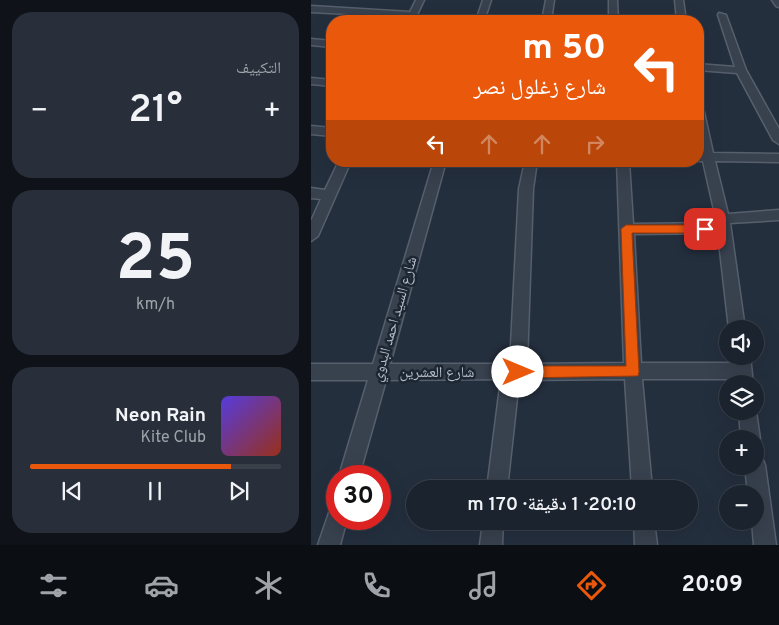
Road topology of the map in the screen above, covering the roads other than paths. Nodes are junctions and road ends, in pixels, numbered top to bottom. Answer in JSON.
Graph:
{"nodes":[{"id":1,"x":420,"y":0,"type":"edge"},
{"id":2,"x":487,"y":0,"type":"edge"},
{"id":3,"x":550,"y":0,"type":"edge"},
{"id":4,"x":613,"y":0,"type":"edge"},
{"id":5,"x":679,"y":0,"type":"edge"},
{"id":6,"x":311,"y":9,"type":"edge"},
{"id":7,"x":378,"y":15,"type":"edge"},
{"id":8,"x":413,"y":15,"type":"edge"},
{"id":9,"x":482,"y":15,"type":"edge"},
{"id":10,"x":548,"y":15,"type":"edge"},
{"id":11,"x":614,"y":15,"type":"edge"},
{"id":12,"x":681,"y":15,"type":"edge"},
{"id":13,"x":722,"y":15,"type":"dead end"},
{"id":14,"x":311,"y":42,"type":"edge"},
{"id":15,"x":326,"y":43,"type":"edge"},
{"id":16,"x":704,"y":67,"type":"edge"},
{"id":17,"x":741,"y":70,"type":"junction"},
{"id":18,"x":311,"y":81,"type":"edge"},
{"id":19,"x":326,"y":82,"type":"edge"},
{"id":20,"x":311,"y":130,"type":"edge"},
{"id":21,"x":326,"y":131,"type":"edge"},
{"id":22,"x":779,"y":140,"type":"edge"},
{"id":23,"x":704,"y":158,"type":"edge"},
{"id":24,"x":779,"y":158,"type":"edge"},
{"id":25,"x":704,"y":164,"type":"edge"},
{"id":26,"x":342,"y":167,"type":"edge"},
{"id":27,"x":438,"y":167,"type":"edge"},
{"id":28,"x":530,"y":167,"type":"edge"},
{"id":29,"x":623,"y":167,"type":"edge"},
{"id":30,"x":311,"y":193,"type":"edge"},
{"id":31,"x":330,"y":195,"type":"junction"},
{"id":32,"x":779,"y":215,"type":"edge"},
{"id":33,"x":724,"y":224,"type":"junction"},
{"id":34,"x":626,"y":229,"type":"junction"},
{"id":35,"x":311,"y":236,"type":"edge"},
{"id":36,"x":736,"y":320,"type":"edge"},
{"id":37,"x":743,"y":370,"type":"edge"},
{"id":38,"x":311,"y":372,"type":"edge"},
{"id":39,"x":379,"y":372,"type":"junction"},
{"id":40,"x":514,"y":372,"type":"junction"},
{"id":41,"x":633,"y":372,"type":"junction"},
{"id":42,"x":352,"y":465,"type":"edge"},
{"id":43,"x":756,"y":475,"type":"edge"},
{"id":44,"x":498,"y":480,"type":"edge"},
{"id":45,"x":641,"y":480,"type":"edge"},
{"id":46,"x":333,"y":530,"type":"edge"},
{"id":47,"x":492,"y":530,"type":"edge"},
{"id":48,"x":645,"y":530,"type":"edge"},
{"id":49,"x":329,"y":545,"type":"edge"},
{"id":50,"x":491,"y":545,"type":"edge"},
{"id":51,"x":646,"y":545,"type":"edge"},
{"id":52,"x":765,"y":545,"type":"edge"}],
"edges":[{"from":1,"to":8,"type":"street"},
{"from":2,"to":9,"type":"street"},
{"from":3,"to":10,"type":"street"},
{"from":4,"to":11,"type":"street"},
{"from":5,"to":12,"type":"street"},
{"from":6,"to":7,"type":"street"},
{"from":13,"to":17,"type":"street"},
{"from":14,"to":15,"type":"street"},
{"from":16,"to":17,"type":"street"},
{"from":17,"to":22,"type":"street"},
{"from":18,"to":19,"type":"street"},
{"from":20,"to":21,"type":"street"},
{"from":23,"to":24,"type":"street"},
{"from":25,"to":33,"type":"street"},
{"from":26,"to":31,"type":"street"},
{"from":27,"to":39,"type":"street","name":"شارع السيد احمد البدوي"},
{"from":28,"to":40,"type":"street"},
{"from":29,"to":34,"type":"street"},
{"from":30,"to":31,"type":"street"},
{"from":31,"to":35,"type":"street"},
{"from":32,"to":33,"type":"street"},
{"from":33,"to":34,"type":"street"},
{"from":33,"to":36,"type":"street"},
{"from":34,"to":41,"type":"street"},
{"from":37,"to":41,"type":"street","name":"شارع العشرين"},
{"from":38,"to":39,"type":"street","name":"شارع العشرين"},
{"from":39,"to":40,"type":"street","name":"شارع العشرين"},
{"from":39,"to":42,"type":"street","name":"شارع السيد احمد البدوي"},
{"from":40,"to":41,"type":"street","name":"شارع العشرين"},
{"from":40,"to":44,"type":"street"},
{"from":41,"to":45,"type":"street"},
{"from":43,"to":52,"type":"street"},
{"from":46,"to":49,"type":"street"},
{"from":47,"to":50,"type":"street"},
{"from":48,"to":51,"type":"street"}]}
